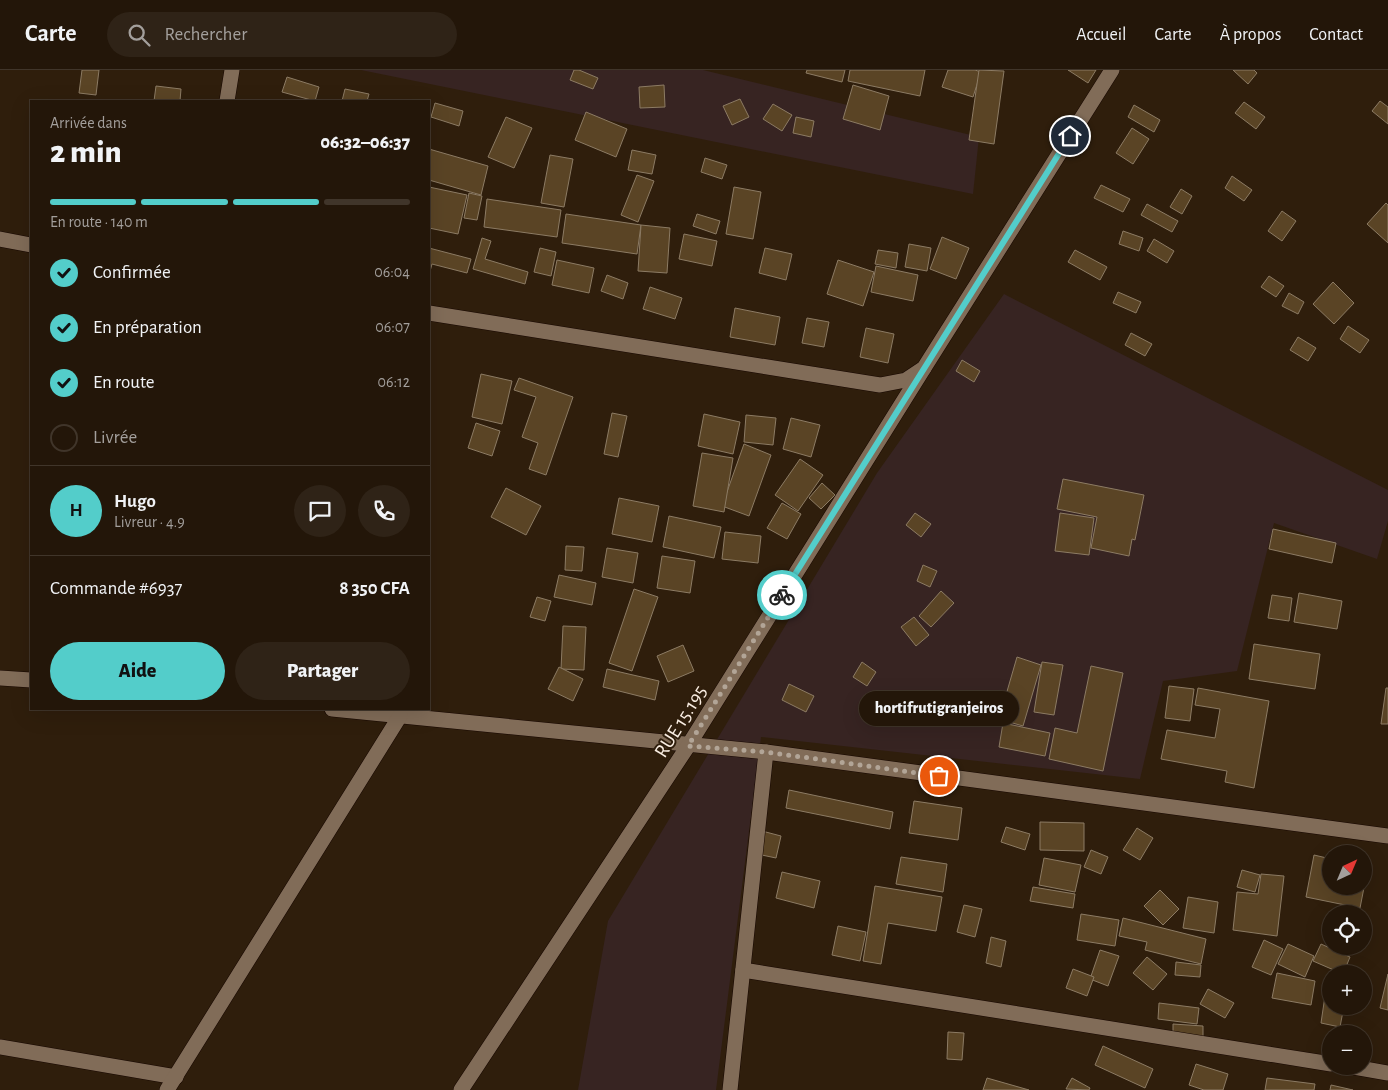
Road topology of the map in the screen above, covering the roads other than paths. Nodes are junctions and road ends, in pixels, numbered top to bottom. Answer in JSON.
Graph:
{"nodes":[{"id":1,"x":232,"y":70,"type":"edge"},
{"id":2,"x":1112,"y":70,"type":"edge"},
{"id":3,"x":228,"y":100,"type":"edge"},
{"id":4,"x":0,"y":240,"type":"edge"},
{"id":5,"x":30,"y":245,"type":"edge"},
{"id":6,"x":430,"y":313,"type":"edge"},
{"id":7,"x":924,"y":368,"type":"junction"},
{"id":8,"x":0,"y":678,"type":"edge"},
{"id":9,"x":30,"y":680,"type":"edge"},
{"id":10,"x":342,"y":710,"type":"edge"},
{"id":11,"x":400,"y":716,"type":"junction"},
{"id":12,"x":688,"y":746,"type":"junction"},
{"id":13,"x":766,"y":752,"type":"junction"},
{"id":14,"x":1388,"y":836,"type":"edge"},
{"id":15,"x":743,"y":970,"type":"junction"},
{"id":16,"x":0,"y":1047,"type":"edge"},
{"id":17,"x":1322,"y":1063,"type":"edge"},
{"id":18,"x":1372,"y":1070,"type":"edge"},
{"id":19,"x":1388,"y":1073,"type":"edge"},
{"id":20,"x":176,"y":1077,"type":"junction"},
{"id":21,"x":167,"y":1090,"type":"edge"},
{"id":22,"x":461,"y":1090,"type":"edge"},
{"id":23,"x":730,"y":1090,"type":"edge"}],
"edges":[{"from":1,"to":3,"type":"street"},
{"from":2,"to":7,"type":"street","name":"RUE 15.195"},
{"from":4,"to":5,"type":"street"},
{"from":6,"to":7,"type":"street"},
{"from":7,"to":12,"type":"street","name":"RUE 15.195"},
{"from":8,"to":9,"type":"street"},
{"from":10,"to":11,"type":"street"},
{"from":11,"to":12,"type":"street"},
{"from":11,"to":20,"type":"street"},
{"from":12,"to":13,"type":"street"},
{"from":12,"to":22,"type":"street","name":"RUE 15.195"},
{"from":13,"to":14,"type":"street"},
{"from":13,"to":15,"type":"street"},
{"from":15,"to":17,"type":"street"},
{"from":15,"to":23,"type":"street"},
{"from":16,"to":20,"type":"street"},
{"from":18,"to":19,"type":"street"},
{"from":20,"to":21,"type":"street"}]}
